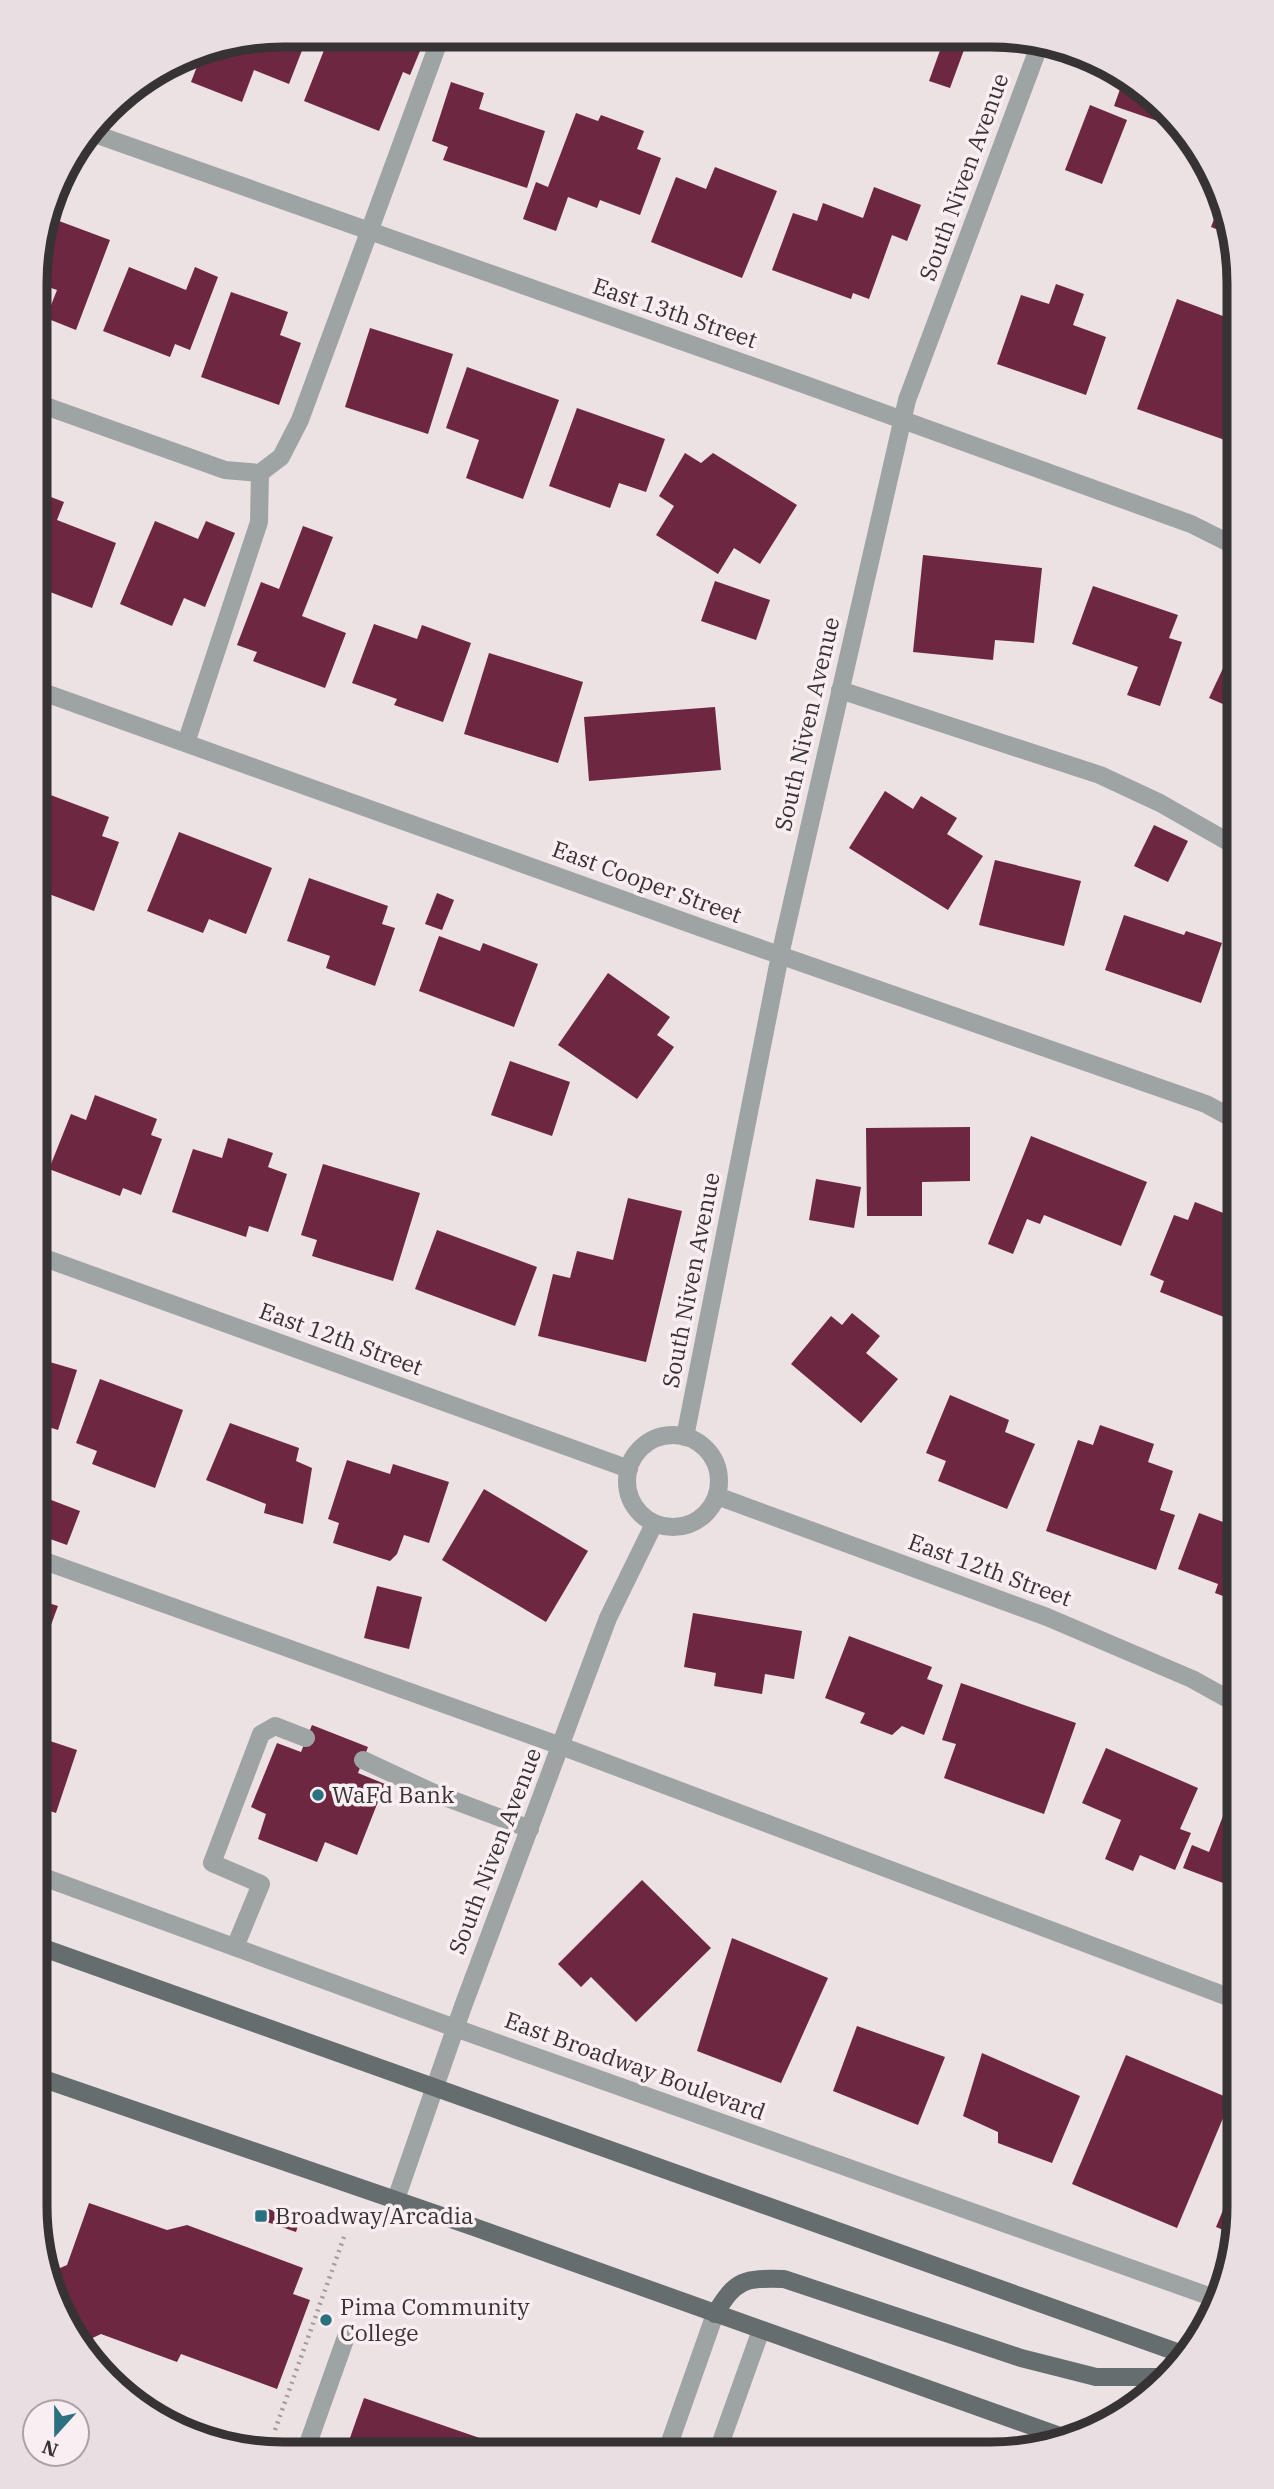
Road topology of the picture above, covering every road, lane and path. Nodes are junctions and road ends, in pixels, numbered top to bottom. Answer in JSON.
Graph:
{"nodes":[{"id":1,"x":437,"y":48,"type":"edge"},
{"id":2,"x":1037,"y":52,"type":"edge"},
{"id":3,"x":100,"y":136,"type":"edge"},
{"id":4,"x":369,"y":231,"type":"junction"},
{"id":5,"x":47,"y":407,"type":"edge"},
{"id":6,"x":902,"y":420,"type":"junction"},
{"id":7,"x":260,"y":473,"type":"junction"},
{"id":8,"x":1227,"y":542,"type":"edge"},
{"id":9,"x":841,"y":690,"type":"junction"},
{"id":10,"x":47,"y":694,"type":"edge"},
{"id":11,"x":186,"y":743,"type":"junction"},
{"id":12,"x":1227,"y":841,"type":"edge"},
{"id":13,"x":780,"y":955,"type":"junction"},
{"id":14,"x":1227,"y":1115,"type":"edge"},
{"id":15,"x":47,"y":1259,"type":"edge"},
{"id":16,"x":685,"y":1437,"type":"junction"},
{"id":17,"x":629,"y":1469,"type":"junction"},
{"id":18,"x":717,"y":1496,"type":"junction"},
{"id":19,"x":654,"y":1524,"type":"junction"},
{"id":20,"x":47,"y":1562,"type":"edge"},
{"id":21,"x":1226,"y":1698,"type":"edge"},
{"id":22,"x":306,"y":1738,"type":"dead end"},
{"id":23,"x":561,"y":1746,"type":"junction"},
{"id":24,"x":363,"y":1760,"type":"dead end"},
{"id":25,"x":530,"y":1829,"type":"junction"},
{"id":26,"x":47,"y":1878,"type":"edge"},
{"id":27,"x":234,"y":1947,"type":"junction"},
{"id":28,"x":47,"y":1949,"type":"edge"},
{"id":29,"x":1226,"y":1997,"type":"edge"},
{"id":30,"x":455,"y":2028,"type":"junction"},
{"id":31,"x":47,"y":2080,"type":"edge"},
{"id":32,"x":436,"y":2088,"type":"junction"},
{"id":33,"x":395,"y":2202,"type":"junction"},
{"id":34,"x":344,"y":2237,"type":"dead end"},
{"id":35,"x":1209,"y":2296,"type":"edge"},
{"id":36,"x":715,"y":2314,"type":"junction"},
{"id":37,"x":761,"y":2330,"type":"junction"},
{"id":38,"x":346,"y":2337,"type":"dead end"},
{"id":39,"x":1176,"y":2352,"type":"edge"},
{"id":40,"x":1153,"y":2377,"type":"edge"},
{"id":41,"x":275,"y":2430,"type":"dead end"},
{"id":42,"x":1052,"y":2433,"type":"edge"},
{"id":43,"x":309,"y":2442,"type":"edge"},
{"id":44,"x":670,"y":2442,"type":"edge"},
{"id":45,"x":721,"y":2442,"type":"edge"}],
"edges":[{"from":1,"to":4,"type":"street"},
{"from":2,"to":6,"type":"street","name":"South Niven Avenue"},
{"from":3,"to":4,"type":"street","name":"East 13th Street"},
{"from":4,"to":6,"type":"street","name":"East 13th Street"},
{"from":4,"to":7,"type":"street"},
{"from":5,"to":7,"type":"street"},
{"from":6,"to":8,"type":"street","name":"East 13th Street"},
{"from":6,"to":9,"type":"street","name":"South Niven Avenue"},
{"from":7,"to":11,"type":"street"},
{"from":9,"to":12,"type":"street"},
{"from":9,"to":13,"type":"street","name":"South Niven Avenue"},
{"from":10,"to":11,"type":"street","name":"East Cooper Street"},
{"from":11,"to":13,"type":"street","name":"East Cooper Street"},
{"from":13,"to":14,"type":"street","name":"East Cooper Street"},
{"from":13,"to":16,"type":"street","name":"South Niven Avenue"},
{"from":15,"to":17,"type":"street","name":"East 12th Street"},
{"from":16,"to":17,"type":"street"},
{"from":16,"to":18,"type":"street"},
{"from":17,"to":19,"type":"street"},
{"from":18,"to":19,"type":"street"},
{"from":18,"to":21,"type":"street","name":"East 12th Street"},
{"from":19,"to":23,"type":"street","name":"South Niven Avenue"},
{"from":20,"to":23,"type":"street"},
{"from":22,"to":27,"type":"street"},
{"from":23,"to":25,"type":"street","name":"South Niven Avenue"},
{"from":23,"to":29,"type":"street"},
{"from":24,"to":25,"type":"street"},
{"from":25,"to":30,"type":"street","name":"South Niven Avenue"},
{"from":26,"to":27,"type":"street","name":"East Broadway Boulevard"},
{"from":27,"to":30,"type":"street","name":"East Broadway Boulevard"},
{"from":28,"to":32,"type":"main road"},
{"from":30,"to":32,"type":"street","name":"South Niven Avenue"},
{"from":30,"to":35,"type":"street","name":"East Broadway Boulevard"},
{"from":31,"to":33,"type":"main road"},
{"from":32,"to":33,"type":"street","name":"South Niven Avenue"},
{"from":32,"to":39,"type":"main road"},
{"from":33,"to":36,"type":"main road"},
{"from":34,"to":41,"type":"path"},
{"from":36,"to":37,"type":"main road"},
{"from":36,"to":40,"type":"main road"},
{"from":36,"to":44,"type":"street"},
{"from":37,"to":42,"type":"main road"},
{"from":37,"to":45,"type":"street"},
{"from":38,"to":43,"type":"street"}]}
